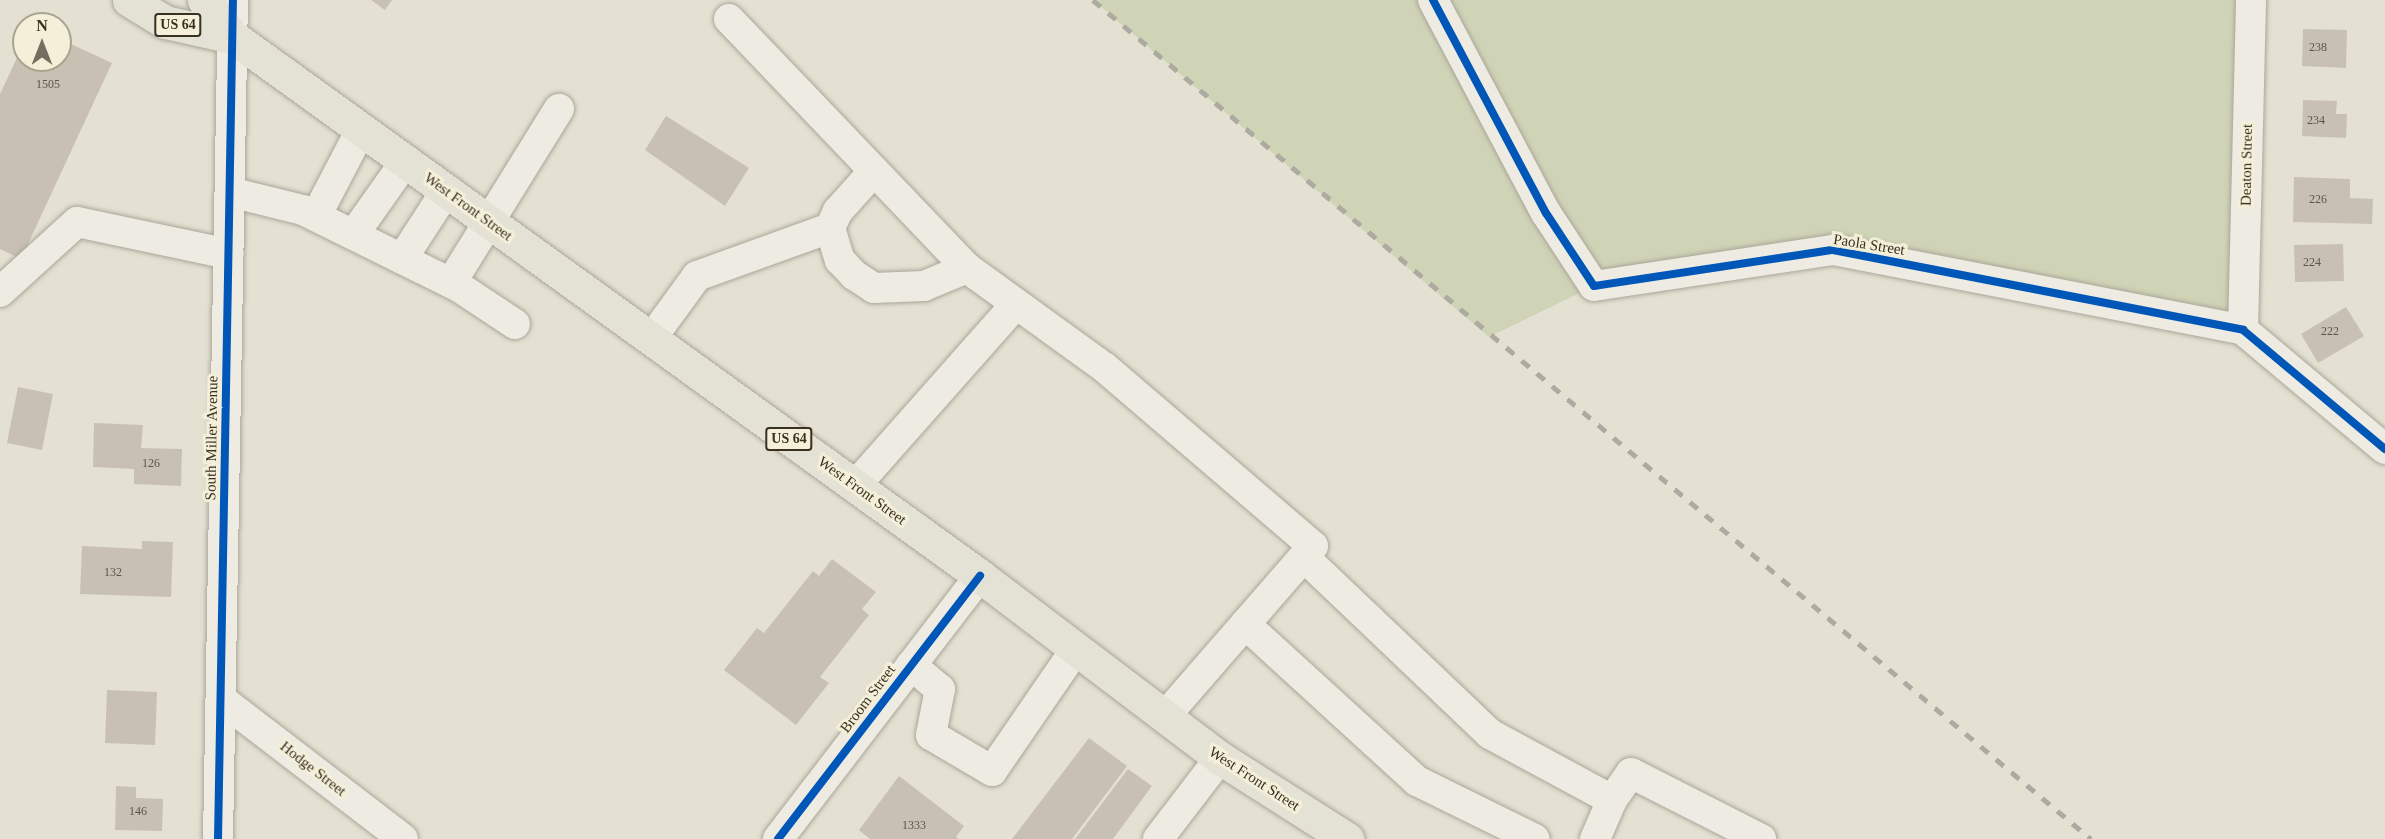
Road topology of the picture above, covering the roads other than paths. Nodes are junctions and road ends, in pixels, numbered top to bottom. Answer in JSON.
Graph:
{"nodes":[{"id":1,"x":129,"y":0,"type":"edge"},
{"id":2,"x":204,"y":0,"type":"edge"},
{"id":3,"x":233,"y":0,"type":"edge"},
{"id":4,"x":1433,"y":0,"type":"edge"},
{"id":5,"x":2251,"y":0,"type":"edge"},
{"id":6,"x":729,"y":19,"type":"dead end"},
{"id":7,"x":232,"y":37,"type":"junction"},
{"id":8,"x":560,"y":109,"type":"dead end"},
{"id":9,"x":361,"y":130,"type":"junction"},
{"id":10,"x":405,"y":162,"type":"junction"},
{"id":11,"x":873,"y":172,"type":"junction"},
{"id":12,"x":446,"y":191,"type":"junction"},
{"id":13,"x":230,"y":192,"type":"junction"},
{"id":14,"x":316,"y":216,"type":"junction"},
{"id":15,"x":490,"y":223,"type":"junction"},
{"id":16,"x":830,"y":228,"type":"junction"},
{"id":17,"x":354,"y":234,"type":"junction"},
{"id":18,"x":229,"y":254,"type":"junction"},
{"id":19,"x":402,"y":259,"type":"junction"},
{"id":20,"x":967,"y":268,"type":"junction"},
{"id":21,"x":451,"y":283,"type":"junction"},
{"id":22,"x":0,"y":292,"type":"edge"},
{"id":23,"x":1016,"y":304,"type":"junction"},
{"id":24,"x":515,"y":324,"type":"dead end"},
{"id":25,"x":2244,"y":330,"type":"junction"},
{"id":26,"x":651,"y":339,"type":"junction"},
{"id":27,"x":2385,"y":449,"type":"edge"},
{"id":28,"x":855,"y":486,"type":"junction"},
{"id":29,"x":1304,"y":557,"type":"junction"},
{"id":30,"x":980,"y":576,"type":"junction"},
{"id":31,"x":1245,"y":624,"type":"junction"},
{"id":32,"x":1076,"y":649,"type":"junction"},
{"id":33,"x":911,"y":665,"type":"junction"},
{"id":34,"x":222,"y":700,"type":"junction"},
{"id":35,"x":1165,"y":716,"type":"junction"},
{"id":36,"x":1220,"y":758,"type":"junction"},
{"id":37,"x":1612,"y":800,"type":"junction"},
{"id":38,"x":1330,"y":834,"type":"edge"},
{"id":39,"x":218,"y":839,"type":"edge"},
{"id":40,"x":403,"y":839,"type":"edge"},
{"id":41,"x":777,"y":839,"type":"edge"},
{"id":42,"x":1158,"y":839,"type":"edge"},
{"id":43,"x":1535,"y":839,"type":"edge"},
{"id":44,"x":1595,"y":839,"type":"edge"},
{"id":45,"x":1761,"y":839,"type":"edge"}],
"edges":[{"from":1,"to":7,"type":"main road","name":"West Front Street","number":"US 64"},
{"from":2,"to":7,"type":"main road","name":"West Front Street"},
{"from":3,"to":7,"type":"street","name":"South Miller Avenue"},
{"from":4,"to":25,"type":"street","name":"Paola Street"},
{"from":5,"to":25,"type":"street","name":"Deaton Street"},
{"from":6,"to":11,"type":"street"},
{"from":7,"to":9,"type":"main road","name":"West Front Street","number":"US 64"},
{"from":7,"to":13,"type":"street","name":"South Miller Avenue"},
{"from":8,"to":15,"type":"street"},
{"from":9,"to":10,"type":"main road","name":"West Front Street","number":"US 64"},
{"from":9,"to":14,"type":"street"},
{"from":10,"to":12,"type":"main road","name":"West Front Street","number":"US 64"},
{"from":10,"to":17,"type":"street"},
{"from":11,"to":16,"type":"street"},
{"from":11,"to":20,"type":"street"},
{"from":12,"to":15,"type":"main road","name":"West Front Street","number":"US 64"},
{"from":12,"to":19,"type":"street"},
{"from":13,"to":14,"type":"street"},
{"from":13,"to":18,"type":"street","name":"South Miller Avenue"},
{"from":14,"to":17,"type":"street"},
{"from":15,"to":21,"type":"street"},
{"from":15,"to":26,"type":"main road","name":"West Front Street","number":"US 64"},
{"from":16,"to":20,"type":"street"},
{"from":16,"to":26,"type":"street"},
{"from":17,"to":19,"type":"street"},
{"from":18,"to":22,"type":"street"},
{"from":18,"to":34,"type":"street","name":"South Miller Avenue"},
{"from":19,"to":21,"type":"street"},
{"from":20,"to":23,"type":"street"},
{"from":21,"to":24,"type":"street"},
{"from":23,"to":28,"type":"street"},
{"from":23,"to":29,"type":"street"},
{"from":25,"to":27,"type":"street","name":"Paola Street"},
{"from":26,"to":28,"type":"main road","name":"West Front Street","number":"US 64"},
{"from":28,"to":30,"type":"main road","name":"West Front Street","number":"US 64"},
{"from":29,"to":31,"type":"street"},
{"from":29,"to":37,"type":"street"},
{"from":30,"to":32,"type":"main road","name":"West Front Street","number":"US 64"},
{"from":30,"to":33,"type":"street","name":"Broom Street"},
{"from":31,"to":35,"type":"street"},
{"from":31,"to":43,"type":"street"},
{"from":32,"to":33,"type":"street"},
{"from":32,"to":35,"type":"main road","name":"West Front Street","number":"US 64"},
{"from":33,"to":41,"type":"street","name":"Broom Street"},
{"from":34,"to":39,"type":"street","name":"South Miller Avenue"},
{"from":34,"to":40,"type":"street","name":"Hodge Street"},
{"from":35,"to":36,"type":"main road","name":"West Front Street","number":"US 64"},
{"from":36,"to":38,"type":"main road","name":"West Front Street","number":"US 64"},
{"from":36,"to":42,"type":"street"},
{"from":37,"to":44,"type":"street"},
{"from":37,"to":45,"type":"street"}]}
